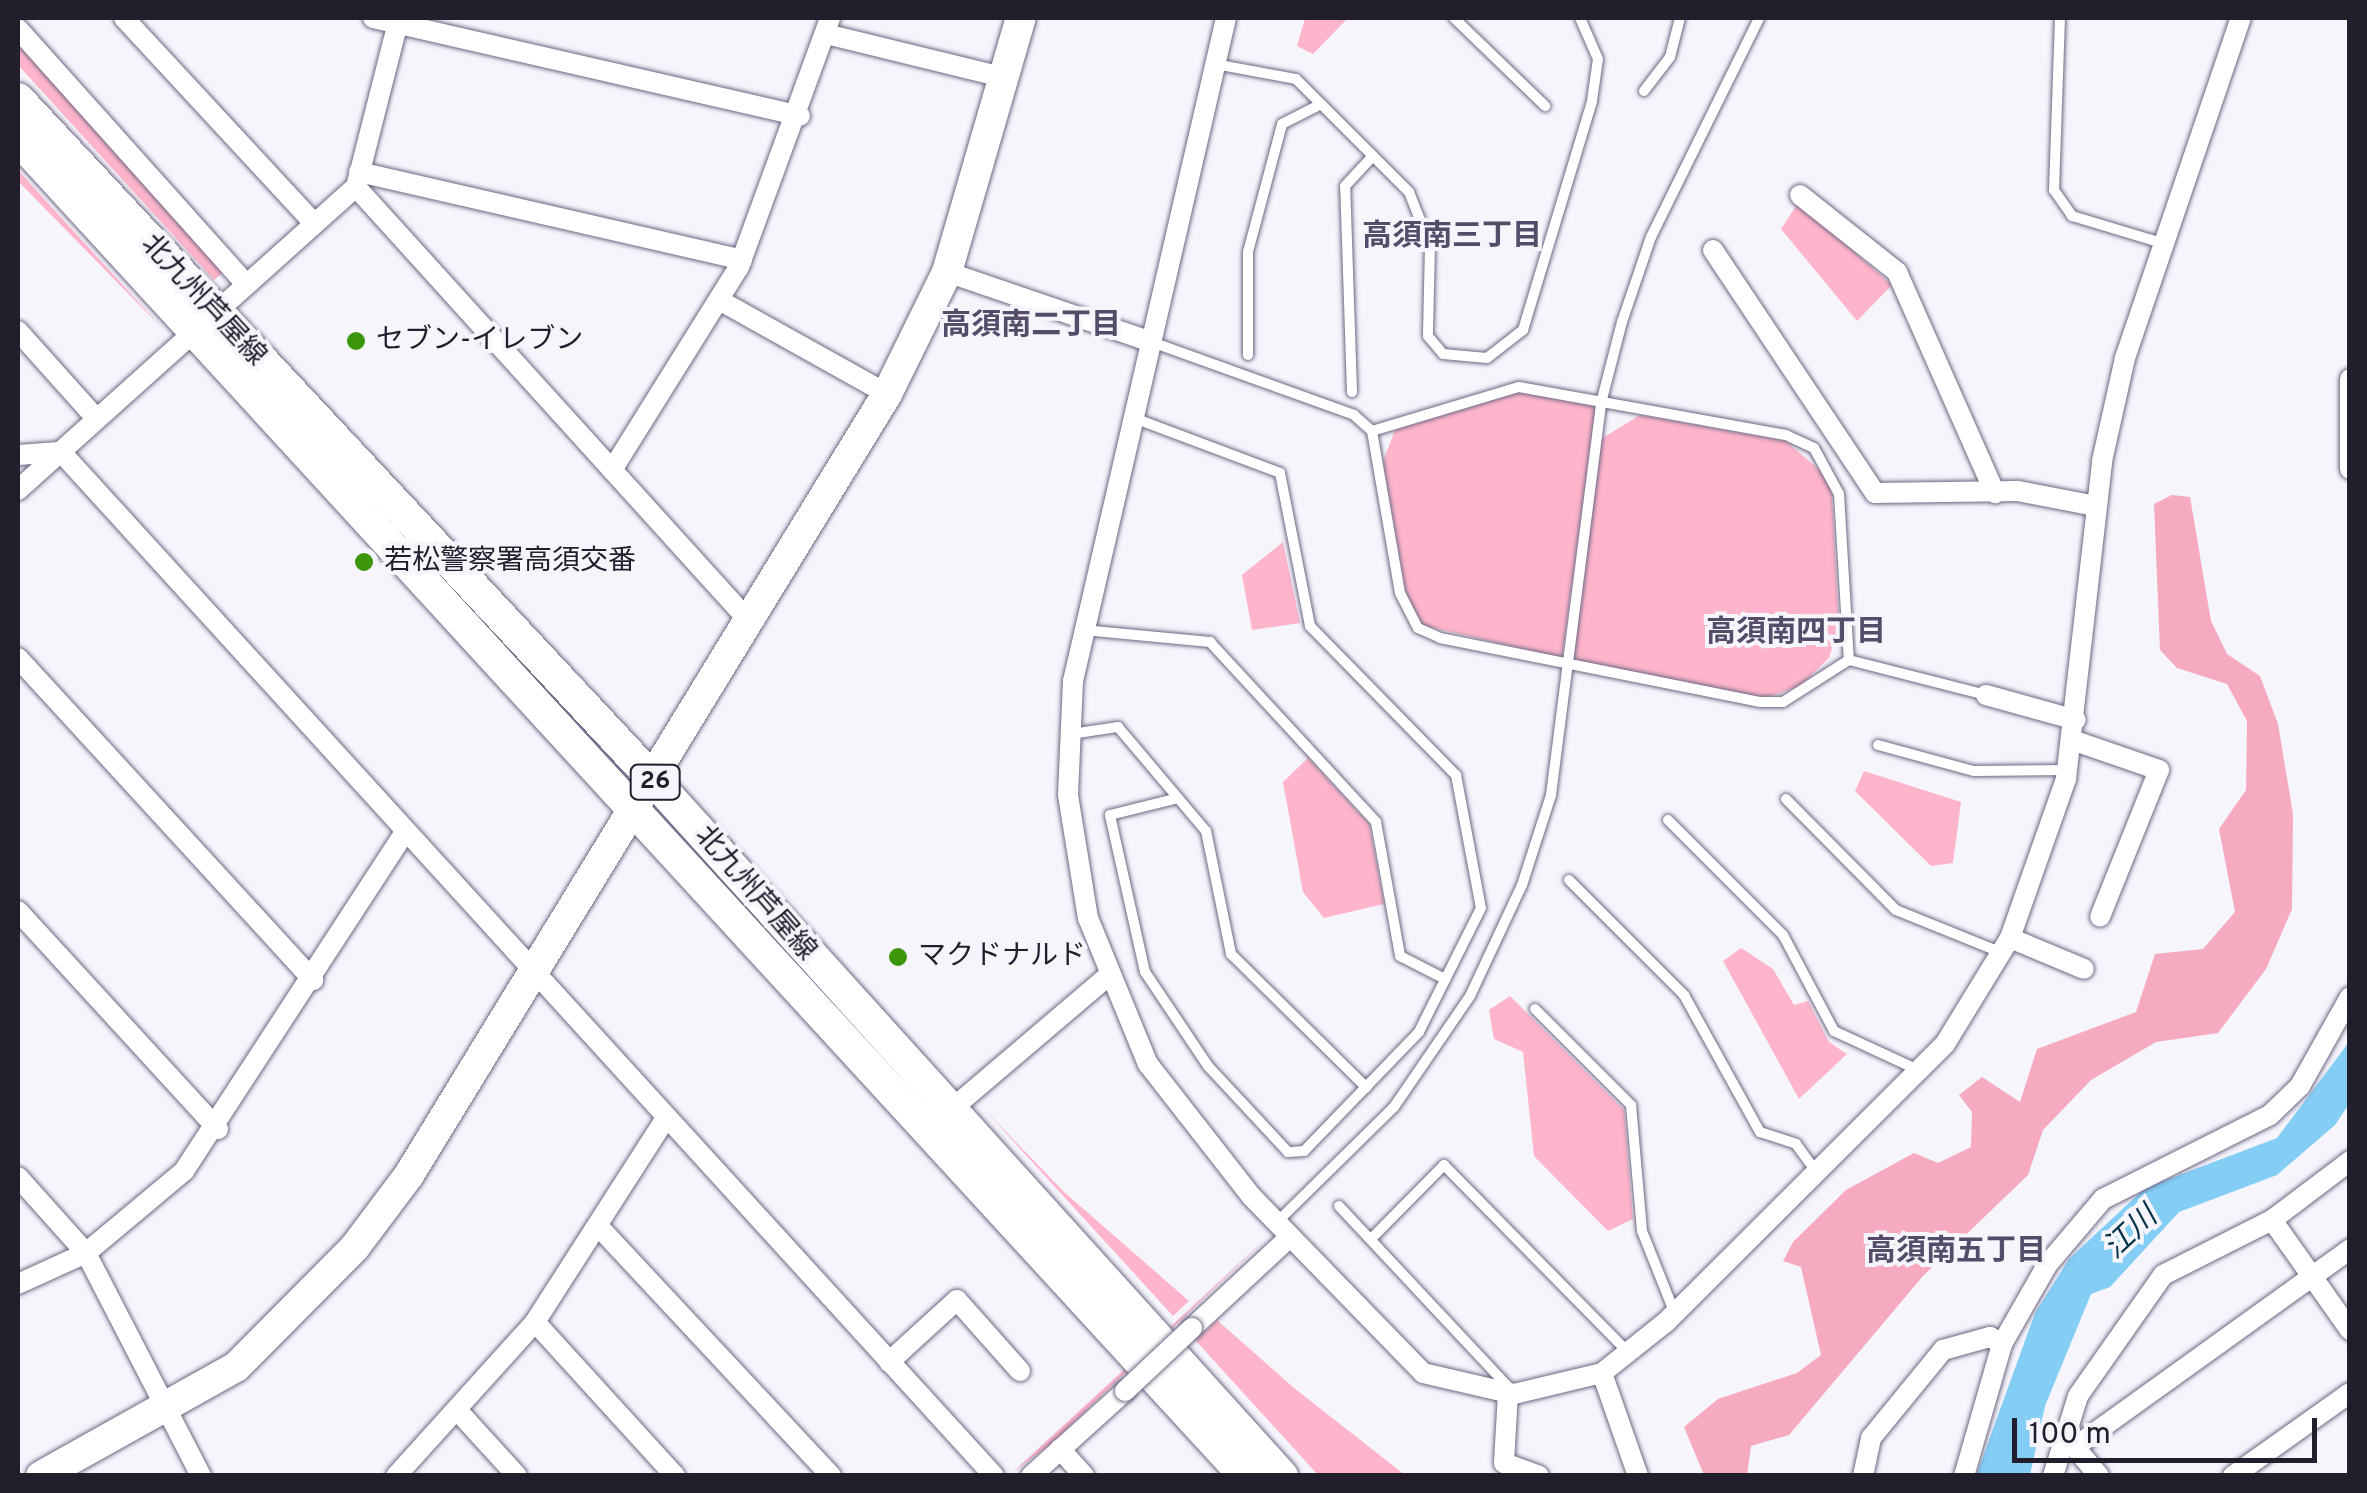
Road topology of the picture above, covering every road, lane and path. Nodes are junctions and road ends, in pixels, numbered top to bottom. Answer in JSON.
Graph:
{"nodes":[{"id":1,"x":124,"y":18,"type":"edge"},
{"id":2,"x":373,"y":18,"type":"edge"},
{"id":3,"x":1020,"y":18,"type":"edge"},
{"id":4,"x":1226,"y":18,"type":"edge"},
{"id":5,"x":1454,"y":18,"type":"edge"},
{"id":6,"x":1580,"y":18,"type":"edge"},
{"id":7,"x":1680,"y":18,"type":"edge"},
{"id":8,"x":1759,"y":18,"type":"edge"},
{"id":9,"x":2060,"y":18,"type":"edge"},
{"id":10,"x":2242,"y":18,"type":"edge"},
{"id":11,"x":398,"y":20,"type":"edge"},
{"id":12,"x":828,"y":26,"type":"edge"},
{"id":13,"x":18,"y":29,"type":"edge"},
{"id":14,"x":1214,"y":64,"type":"junction"},
{"id":15,"x":1006,"y":78,"type":"junction"},
{"id":16,"x":1644,"y":91,"type":"dead end"},
{"id":17,"x":18,"y":98,"type":"edge"},
{"id":18,"x":1322,"y":104,"type":"junction"},
{"id":19,"x":1546,"y":106,"type":"dead end"},
{"id":20,"x":800,"y":116,"type":"junction"},
{"id":21,"x":18,"y":139,"type":"edge"},
{"id":22,"x":1374,"y":156,"type":"junction"},
{"id":23,"x":357,"y":179,"type":"junction"},
{"id":24,"x":1800,"y":195,"type":"dead end"},
{"id":25,"x":312,"y":221,"type":"junction"},
{"id":26,"x":2162,"y":244,"type":"junction"},
{"id":27,"x":1713,"y":250,"type":"dead end"},
{"id":28,"x":742,"y":260,"type":"junction"},
{"id":29,"x":947,"y":272,"type":"junction"},
{"id":30,"x":244,"y":282,"type":"junction"},
{"id":31,"x":719,"y":300,"type":"junction"},
{"id":32,"x":203,"y":320,"type":"junction"},
{"id":33,"x":18,"y":331,"type":"edge"},
{"id":34,"x":1146,"y":340,"type":"junction"},
{"id":35,"x":1248,"y":355,"type":"dead end"},
{"id":36,"x":2350,"y":379,"type":"edge"},
{"id":37,"x":1352,"y":392,"type":"dead end"},
{"id":38,"x":887,"y":394,"type":"junction"},
{"id":39,"x":1601,"y":403,"type":"junction"},
{"id":40,"x":1130,"y":416,"type":"junction"},
{"id":41,"x":95,"y":417,"type":"junction"},
{"id":42,"x":1372,"y":432,"type":"junction"},
{"id":43,"x":61,"y":452,"type":"junction"},
{"id":44,"x":18,"y":455,"type":"edge"},
{"id":45,"x":2350,"y":469,"type":"edge"},
{"id":46,"x":612,"y":470,"type":"junction"},
{"id":47,"x":18,"y":490,"type":"edge"},
{"id":48,"x":1995,"y":493,"type":"junction"},
{"id":49,"x":2096,"y":506,"type":"junction"},
{"id":50,"x":749,"y":621,"type":"junction"},
{"id":51,"x":1082,"y":630,"type":"junction"},
{"id":52,"x":18,"y":658,"type":"edge"},
{"id":53,"x":1850,"y":660,"type":"junction"},
{"id":54,"x":1564,"y":663,"type":"junction"},
{"id":55,"x":1986,"y":694,"type":"joint"},
{"id":56,"x":2074,"y":730,"type":"junction"},
{"id":57,"x":1068,"y":734,"type":"junction"},
{"id":58,"x":1878,"y":745,"type":"dead end"},
{"id":59,"x":2067,"y":770,"type":"junction"},
{"id":60,"x":650,"y":776,"type":"junction"},
{"id":61,"x":1178,"y":798,"type":"junction"},
{"id":62,"x":1786,"y":799,"type":"dead end"},
{"id":63,"x":630,"y":808,"type":"junction"},
{"id":64,"x":1668,"y":820,"type":"dead end"},
{"id":65,"x":406,"y":832,"type":"junction"},
{"id":66,"x":1568,"y":880,"type":"dead end"},
{"id":67,"x":18,"y":910,"type":"edge"},
{"id":68,"x":2100,"y":917,"type":"dead end"},
{"id":69,"x":2006,"y":946,"type":"junction"},
{"id":70,"x":2084,"y":968,"type":"dead end"},
{"id":71,"x":534,"y":972,"type":"junction"},
{"id":72,"x":1108,"y":976,"type":"junction"},
{"id":73,"x":1446,"y":979,"type":"junction"},
{"id":74,"x":313,"y":980,"type":"junction"},
{"id":75,"x":2350,"y":997,"type":"edge"},
{"id":76,"x":1535,"y":1009,"type":"dead end"},
{"id":77,"x":1920,"y":1071,"type":"junction"},
{"id":78,"x":1366,"y":1087,"type":"junction"},
{"id":79,"x":666,"y":1118,"type":"junction"},
{"id":80,"x":936,"y":1122,"type":"junction"},
{"id":81,"x":218,"y":1129,"type":"junction"},
{"id":82,"x":2350,"y":1161,"type":"edge"},
{"id":83,"x":18,"y":1177,"type":"edge"},
{"id":84,"x":1820,"y":1178,"type":"junction"},
{"id":85,"x":1339,"y":1206,"type":"dead end"},
{"id":86,"x":2272,"y":1220,"type":"junction"},
{"id":87,"x":599,"y":1227,"type":"junction"},
{"id":88,"x":1283,"y":1230,"type":"junction"},
{"id":89,"x":1371,"y":1239,"type":"junction"},
{"id":90,"x":2350,"y":1248,"type":"edge"},
{"id":91,"x":86,"y":1253,"type":"junction"},
{"id":92,"x":2312,"y":1276,"type":"junction"},
{"id":93,"x":18,"y":1284,"type":"edge"},
{"id":94,"x":1675,"y":1314,"type":"junction"},
{"id":95,"x":535,"y":1322,"type":"junction"},
{"id":96,"x":2350,"y":1330,"type":"edge"},
{"id":97,"x":2002,"y":1344,"type":"junction"},
{"id":98,"x":1628,"y":1353,"type":"junction"},
{"id":99,"x":888,"y":1362,"type":"junction"},
{"id":100,"x":1020,"y":1370,"type":"dead end"},
{"id":101,"x":1602,"y":1373,"type":"junction"},
{"id":102,"x":1511,"y":1393,"type":"junction"},
{"id":103,"x":2350,"y":1393,"type":"edge"},
{"id":104,"x":457,"y":1410,"type":"junction"},
{"id":105,"x":167,"y":1413,"type":"junction"},
{"id":106,"x":2072,"y":1441,"type":"junction"},
{"id":107,"x":1060,"y":1450,"type":"junction"},
{"id":108,"x":41,"y":1476,"type":"edge"},
{"id":109,"x":201,"y":1476,"type":"edge"},
{"id":110,"x":396,"y":1476,"type":"edge"},
{"id":111,"x":517,"y":1476,"type":"edge"},
{"id":112,"x":675,"y":1476,"type":"edge"},
{"id":113,"x":831,"y":1476,"type":"edge"},
{"id":114,"x":994,"y":1476,"type":"edge"},
{"id":115,"x":1031,"y":1476,"type":"edge"},
{"id":116,"x":1084,"y":1476,"type":"edge"},
{"id":117,"x":1245,"y":1476,"type":"edge"},
{"id":118,"x":1282,"y":1476,"type":"edge"},
{"id":119,"x":1539,"y":1476,"type":"edge"},
{"id":120,"x":1638,"y":1476,"type":"edge"},
{"id":121,"x":1863,"y":1476,"type":"edge"},
{"id":122,"x":1964,"y":1476,"type":"edge"},
{"id":123,"x":2053,"y":1476,"type":"edge"},
{"id":124,"x":2100,"y":1476,"type":"edge"},
{"id":125,"x":2233,"y":1476,"type":"edge"}],
"edges":[{"from":1,"to":25,"type":"street"},
{"from":2,"to":11,"type":"street"},
{"from":3,"to":15,"type":"street"},
{"from":4,"to":14,"type":"street"},
{"from":5,"to":19,"type":"lane"},
{"from":6,"to":22,"type":"lane"},
{"from":7,"to":16,"type":"lane"},
{"from":8,"to":39,"type":"lane"},
{"from":9,"to":26,"type":"lane"},
{"from":10,"to":26,"type":"street"},
{"from":11,"to":20,"type":"street"},
{"from":11,"to":23,"type":"street"},
{"from":12,"to":15,"type":"street"},
{"from":12,"to":20,"type":"street"},
{"from":13,"to":30,"type":"street"},
{"from":14,"to":18,"type":"lane"},
{"from":14,"to":34,"type":"street"},
{"from":15,"to":29,"type":"street"},
{"from":17,"to":32,"type":"main road","name":"北九州芦屋線","number":"26"},
{"from":18,"to":22,"type":"lane"},
{"from":18,"to":35,"type":"lane"},
{"from":20,"to":28,"type":"street"},
{"from":21,"to":32,"type":"main road","name":"北九州芦屋線","number":"26"},
{"from":22,"to":37,"type":"lane"},
{"from":23,"to":25,"type":"street"},
{"from":23,"to":28,"type":"street"},
{"from":23,"to":46,"type":"street"},
{"from":24,"to":48,"type":"street"},
{"from":25,"to":30,"type":"street"},
{"from":26,"to":49,"type":"street"},
{"from":27,"to":48,"type":"street"},
{"from":28,"to":31,"type":"street"},
{"from":29,"to":34,"type":"street"},
{"from":29,"to":38,"type":"street"},
{"from":30,"to":32,"type":"street"},
{"from":31,"to":38,"type":"street"},
{"from":31,"to":46,"type":"street"},
{"from":32,"to":41,"type":"street"},
{"from":32,"to":60,"type":"main road","name":"北九州芦屋線","number":"26"},
{"from":32,"to":63,"type":"main road","name":"北九州芦屋線","number":"26"},
{"from":33,"to":41,"type":"street"},
{"from":34,"to":40,"type":"street"},
{"from":34,"to":42,"type":"lane"},
{"from":36,"to":45,"type":"street"},
{"from":38,"to":50,"type":"street"},
{"from":39,"to":42,"type":"lane"},
{"from":39,"to":53,"type":"lane"},
{"from":39,"to":54,"type":"lane"},
{"from":40,"to":51,"type":"street"},
{"from":40,"to":73,"type":"lane"},
{"from":41,"to":43,"type":"street"},
{"from":42,"to":54,"type":"lane"},
{"from":43,"to":44,"type":"street"},
{"from":43,"to":47,"type":"street"},
{"from":43,"to":65,"type":"street"},
{"from":46,"to":50,"type":"street"},
{"from":48,"to":49,"type":"street"},
{"from":49,"to":56,"type":"street"},
{"from":50,"to":60,"type":"street"},
{"from":51,"to":57,"type":"street"},
{"from":51,"to":73,"type":"lane"},
{"from":52,"to":74,"type":"street"},
{"from":53,"to":54,"type":"lane"},
{"from":53,"to":55,"type":"lane"},
{"from":54,"to":88,"type":"lane"},
{"from":55,"to":56,"type":"street"},
{"from":56,"to":59,"type":"street"},
{"from":56,"to":68,"type":"street"},
{"from":57,"to":61,"type":"lane"},
{"from":57,"to":72,"type":"street"},
{"from":58,"to":59,"type":"lane"},
{"from":59,"to":69,"type":"street"},
{"from":60,"to":63,"type":"street"},
{"from":60,"to":80,"type":"main road","name":"北九州芦屋線","number":"26"},
{"from":61,"to":78,"type":"lane"},
{"from":61,"to":78,"type":"lane"},
{"from":62,"to":69,"type":"lane"},
{"from":63,"to":71,"type":"street"},
{"from":63,"to":80,"type":"main road","name":"北九州芦屋線","number":"26"},
{"from":64,"to":77,"type":"lane"},
{"from":65,"to":71,"type":"street"},
{"from":65,"to":74,"type":"street"},
{"from":66,"to":84,"type":"lane"},
{"from":67,"to":81,"type":"street"},
{"from":69,"to":70,"type":"street"},
{"from":69,"to":77,"type":"street"},
{"from":71,"to":79,"type":"street"},
{"from":71,"to":105,"type":"street"},
{"from":72,"to":80,"type":"street"},
{"from":72,"to":88,"type":"street"},
{"from":73,"to":78,"type":"lane"},
{"from":74,"to":81,"type":"street"},
{"from":75,"to":97,"type":"street"},
{"from":76,"to":94,"type":"lane"},
{"from":77,"to":84,"type":"street"},
{"from":79,"to":87,"type":"street"},
{"from":79,"to":99,"type":"street"},
{"from":80,"to":117,"type":"main road","name":"北九州芦屋線","number":"26"},
{"from":80,"to":118,"type":"main road","name":"北九州芦屋線","number":"26"},
{"from":81,"to":91,"type":"street"},
{"from":82,"to":86,"type":"street"},
{"from":83,"to":91,"type":"street"},
{"from":84,"to":94,"type":"street"},
{"from":85,"to":89,"type":"lane"},
{"from":86,"to":92,"type":"street"},
{"from":86,"to":106,"type":"street"},
{"from":87,"to":95,"type":"street"},
{"from":87,"to":113,"type":"street"},
{"from":88,"to":102,"type":"street"},
{"from":88,"to":107,"type":"street","bridge":true},
{"from":89,"to":98,"type":"lane"},
{"from":89,"to":102,"type":"lane"},
{"from":90,"to":92,"type":"street"},
{"from":91,"to":93,"type":"street"},
{"from":91,"to":105,"type":"street"},
{"from":92,"to":96,"type":"street"},
{"from":92,"to":106,"type":"street"},
{"from":94,"to":98,"type":"street"},
{"from":95,"to":104,"type":"street"},
{"from":95,"to":112,"type":"street"},
{"from":97,"to":121,"type":"street"},
{"from":97,"to":122,"type":"street"},
{"from":98,"to":101,"type":"street"},
{"from":99,"to":100,"type":"street"},
{"from":99,"to":114,"type":"street"},
{"from":101,"to":102,"type":"street"},
{"from":101,"to":120,"type":"street"},
{"from":102,"to":119,"type":"street"},
{"from":103,"to":125,"type":"street"},
{"from":104,"to":110,"type":"street"},
{"from":104,"to":111,"type":"street"},
{"from":105,"to":108,"type":"street"},
{"from":105,"to":109,"type":"street"},
{"from":106,"to":123,"type":"street"},
{"from":106,"to":124,"type":"street"},
{"from":107,"to":115,"type":"street"},
{"from":107,"to":116,"type":"street"}]}
